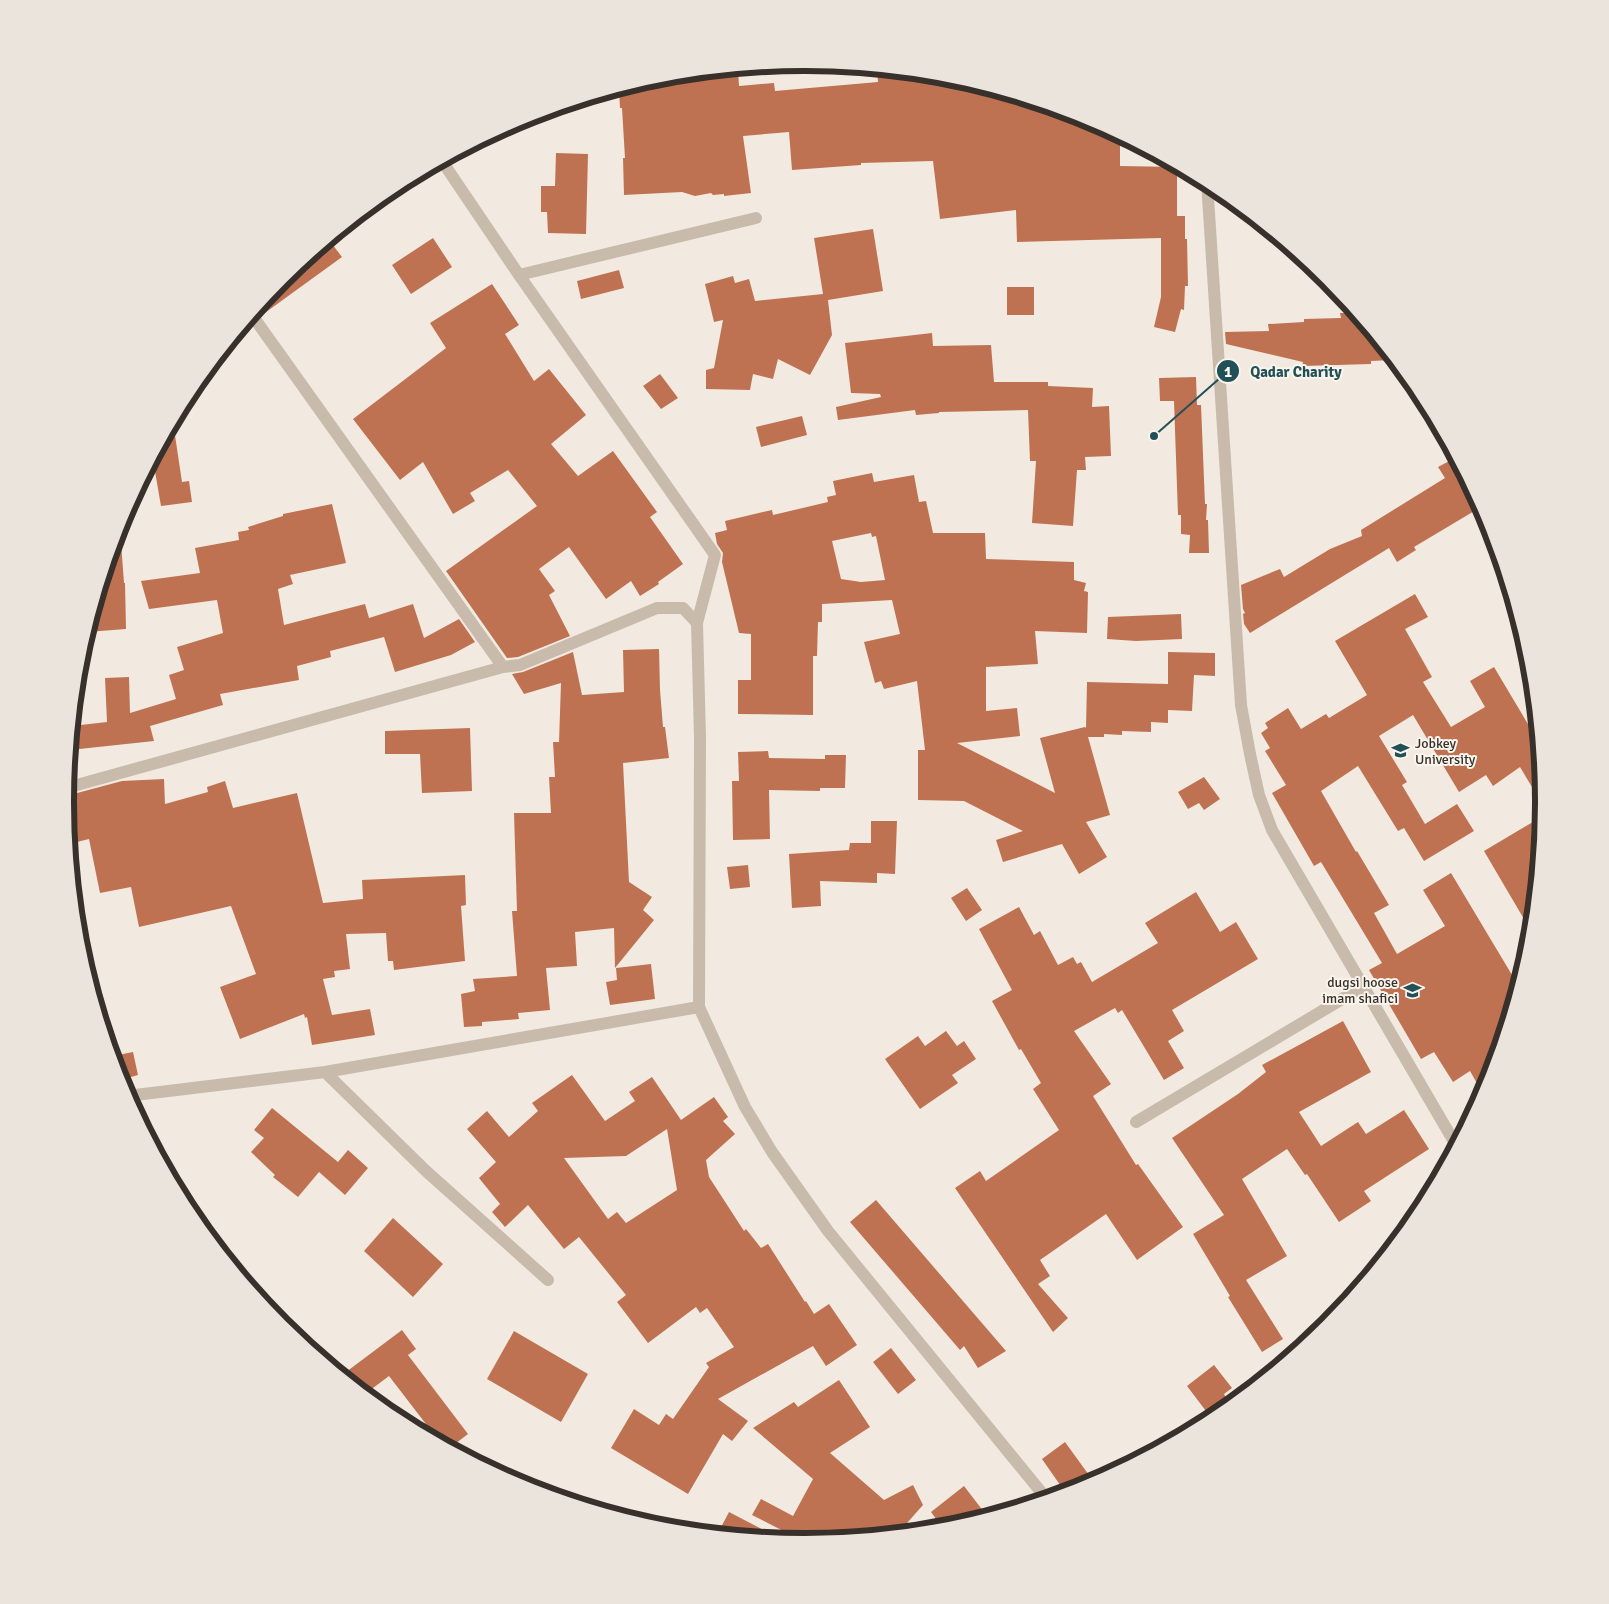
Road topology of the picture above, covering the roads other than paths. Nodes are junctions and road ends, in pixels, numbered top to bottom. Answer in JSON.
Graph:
{"nodes":[{"id":1,"x":445,"y":166,"type":"edge"},
{"id":2,"x":1207,"y":192,"type":"edge"},
{"id":3,"x":756,"y":218,"type":"dead end"},
{"id":4,"x":519,"y":275,"type":"junction"},
{"id":5,"x":255,"y":320,"type":"edge"},
{"id":6,"x":697,"y":622,"type":"junction"},
{"id":7,"x":503,"y":667,"type":"junction"},
{"id":8,"x":74,"y":786,"type":"edge"},
{"id":9,"x":1364,"y":986,"type":"junction"},
{"id":10,"x":699,"y":1006,"type":"junction"},
{"id":11,"x":325,"y":1072,"type":"junction"},
{"id":12,"x":135,"y":1095,"type":"edge"},
{"id":13,"x":1136,"y":1122,"type":"dead end"},
{"id":14,"x":1452,"y":1139,"type":"edge"},
{"id":15,"x":548,"y":1280,"type":"dead end"},
{"id":16,"x":1042,"y":1493,"type":"edge"}],
"edges":[{"from":1,"to":4,"type":"street"},
{"from":2,"to":9,"type":"street"},
{"from":3,"to":4,"type":"street"},
{"from":4,"to":6,"type":"street"},
{"from":5,"to":7,"type":"street"},
{"from":6,"to":7,"type":"street"},
{"from":6,"to":10,"type":"street"},
{"from":7,"to":8,"type":"street"},
{"from":9,"to":13,"type":"street"},
{"from":9,"to":14,"type":"street"},
{"from":10,"to":11,"type":"street"},
{"from":10,"to":16,"type":"street"},
{"from":11,"to":12,"type":"street"},
{"from":11,"to":15,"type":"street"}]}
